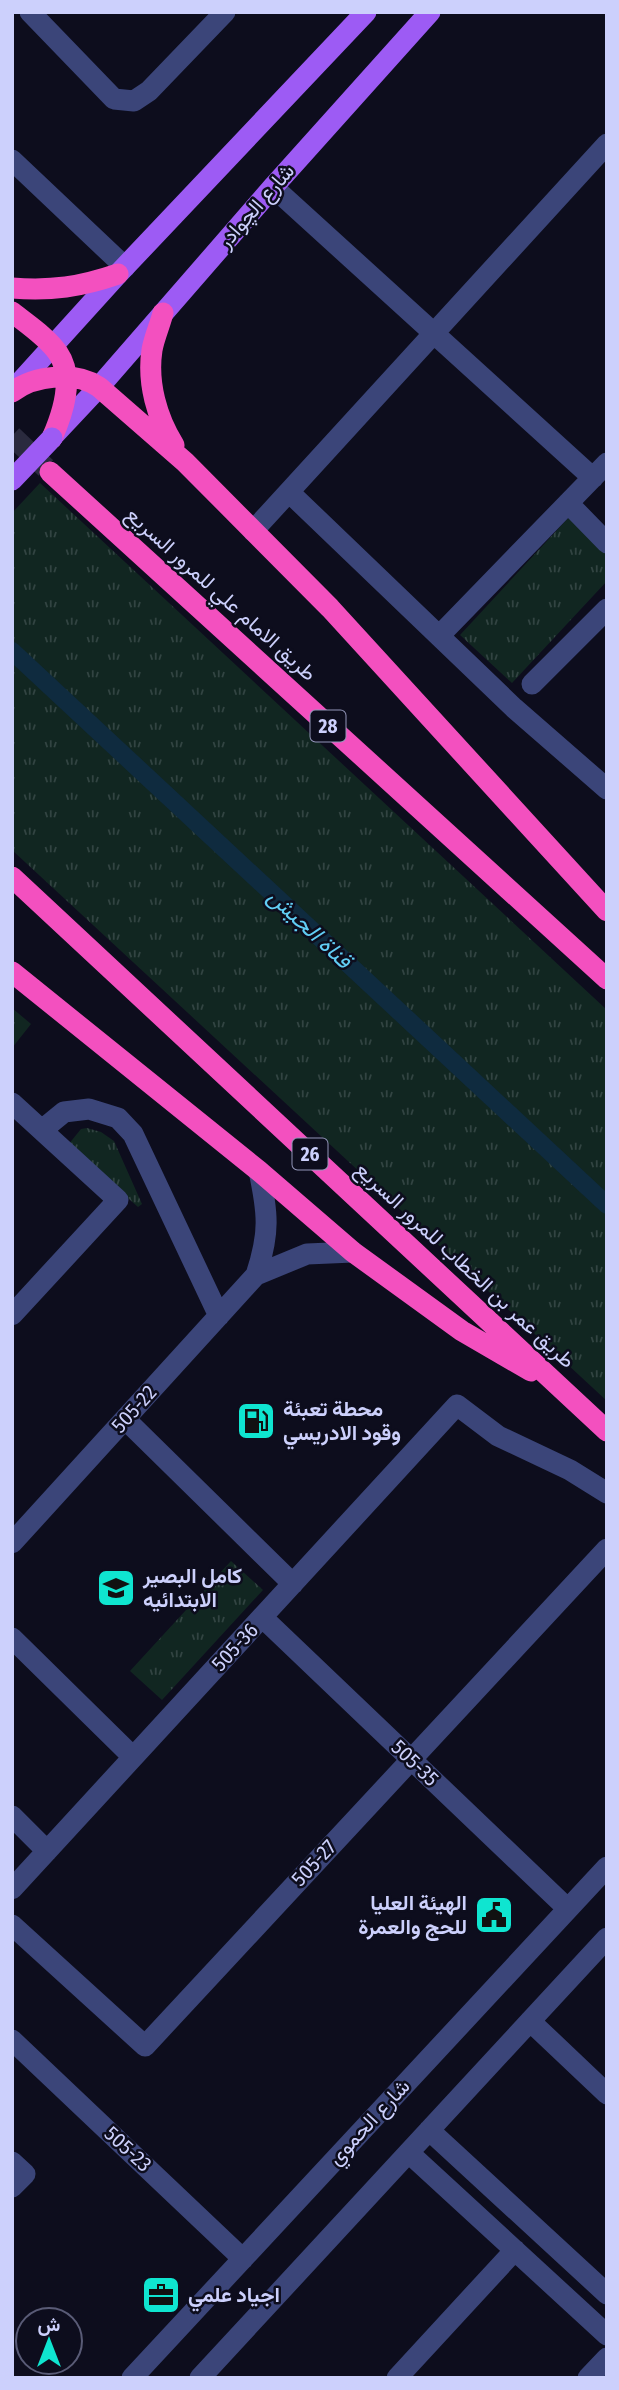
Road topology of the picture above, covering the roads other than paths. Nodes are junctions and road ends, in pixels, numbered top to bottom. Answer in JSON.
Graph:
{"nodes":[{"id":1,"x":30,"y":12,"type":"edge"},
{"id":2,"x":225,"y":12,"type":"edge"},
{"id":3,"x":366,"y":12,"type":"edge"},
{"id":4,"x":430,"y":12,"type":"edge"},
{"id":5,"x":607,"y":144,"type":"edge"},
{"id":6,"x":12,"y":160,"type":"edge"},
{"id":7,"x":273,"y":187,"type":"junction"},
{"id":8,"x":121,"y":270,"type":"junction"},
{"id":9,"x":12,"y":288,"type":"edge"},
{"id":10,"x":12,"y":312,"type":"edge"},
{"id":11,"x":163,"y":313,"type":"junction"},
{"id":12,"x":434,"y":333,"type":"junction"},
{"id":13,"x":46,"y":353,"type":"junction"},
{"id":14,"x":63,"y":380,"type":"junction"},
{"id":15,"x":12,"y":391,"type":"edge"},
{"id":16,"x":92,"y":395,"type":"junction"},
{"id":17,"x":52,"y":438,"type":"junction"},
{"id":18,"x":185,"y":462,"type":"junction"},
{"id":19,"x":600,"y":470,"type":"edge"},
{"id":20,"x":50,"y":472,"type":"tunnel mouth"},
{"id":21,"x":12,"y":480,"type":"edge"},
{"id":22,"x":289,"y":492,"type":"junction"},
{"id":23,"x":568,"y":503,"type":"junction"},
{"id":24,"x":253,"y":531,"type":"junction"},
{"id":25,"x":607,"y":543,"type":"edge"},
{"id":26,"x":607,"y":609,"type":"edge"},
{"id":27,"x":439,"y":636,"type":"junction"},
{"id":28,"x":532,"y":684,"type":"dead end"},
{"id":29,"x":607,"y":789,"type":"edge"},
{"id":30,"x":12,"y":877,"type":"edge"},
{"id":31,"x":607,"y":911,"type":"edge"},
{"id":32,"x":12,"y":972,"type":"edge"},
{"id":33,"x":607,"y":979,"type":"edge"},
{"id":34,"x":14,"y":1107,"type":"edge"},
{"id":35,"x":42,"y":1130,"type":"junction"},
{"id":36,"x":259,"y":1171,"type":"junction"},
{"id":37,"x":353,"y":1252,"type":"junction"},
{"id":38,"x":257,"y":1275,"type":"junction"},
{"id":39,"x":12,"y":1315,"type":"edge"},
{"id":40,"x":219,"y":1316,"type":"junction"},
{"id":41,"x":563,"y":1390,"type":"junction"},
{"id":42,"x":125,"y":1419,"type":"junction"},
{"id":43,"x":607,"y":1431,"type":"edge"},
{"id":44,"x":607,"y":1493,"type":"edge"},
{"id":45,"x":12,"y":1543,"type":"edge"},
{"id":46,"x":607,"y":1549,"type":"edge"},
{"id":47,"x":293,"y":1584,"type":"junction"},
{"id":48,"x":262,"y":1617,"type":"junction"},
{"id":49,"x":12,"y":1638,"type":"edge"},
{"id":50,"x":134,"y":1757,"type":"junction"},
{"id":51,"x":411,"y":1759,"type":"junction"},
{"id":52,"x":12,"y":1816,"type":"edge"},
{"id":53,"x":47,"y":1851,"type":"junction"},
{"id":54,"x":607,"y":1867,"type":"edge"},
{"id":55,"x":12,"y":1889,"type":"edge"},
{"id":56,"x":568,"y":1909,"type":"junction"},
{"id":57,"x":12,"y":1925,"type":"edge"},
{"id":58,"x":607,"y":1938,"type":"edge"},
{"id":59,"x":530,"y":2021,"type":"junction"},
{"id":60,"x":12,"y":2040,"type":"edge"},
{"id":61,"x":607,"y":2094,"type":"edge"},
{"id":62,"x":429,"y":2130,"type":"junction"},
{"id":63,"x":409,"y":2153,"type":"junction"},
{"id":64,"x":12,"y":2162,"type":"edge"},
{"id":65,"x":12,"y":2187,"type":"edge"},
{"id":66,"x":515,"y":2250,"type":"junction"},
{"id":67,"x":243,"y":2259,"type":"junction"},
{"id":68,"x":607,"y":2294,"type":"edge"},
{"id":69,"x":607,"y":2335,"type":"edge"},
{"id":70,"x":607,"y":2358,"type":"edge"},
{"id":71,"x":132,"y":2378,"type":"edge"},
{"id":72,"x":200,"y":2378,"type":"edge"},
{"id":73,"x":397,"y":2378,"type":"edge"},
{"id":74,"x":588,"y":2378,"type":"edge"}],
"edges":[{"from":1,"to":2,"type":"street"},
{"from":3,"to":8,"type":"main road"},
{"from":4,"to":7,"type":"main road","name":"شارع الچوادر"},
{"from":5,"to":12,"type":"street"},
{"from":6,"to":8,"type":"street"},
{"from":7,"to":11,"type":"main road","name":"شارع الچوادر"},
{"from":7,"to":12,"type":"street"},
{"from":8,"to":9,"type":"highway"},
{"from":8,"to":13,"type":"main road"},
{"from":10,"to":13,"type":"highway"},
{"from":11,"to":16,"type":"main road","name":"شارع الچوادر"},
{"from":11,"to":18,"type":"highway"},
{"from":12,"to":19,"type":"street"},
{"from":12,"to":22,"type":"street"},
{"from":13,"to":14,"type":"highway"},
{"from":13,"to":15,"type":"main road"},
{"from":14,"to":15,"type":"highway"},
{"from":14,"to":16,"type":"highway"},
{"from":14,"to":17,"type":"highway"},
{"from":16,"to":17,"type":"main road","name":"شارع الچوادر"},
{"from":16,"to":18,"type":"highway"},
{"from":17,"to":21,"type":"main road","name":"شارع الچوادر","bridge":true},
{"from":18,"to":24,"type":"highway"},
{"from":19,"to":23,"type":"street"},
{"from":20,"to":33,"type":"highway","name":"طريق الامام علي للمرور السريع","number":"28"},
{"from":22,"to":24,"type":"street"},
{"from":22,"to":27,"type":"street"},
{"from":23,"to":25,"type":"street"},
{"from":23,"to":27,"type":"street"},
{"from":24,"to":31,"type":"highway"},
{"from":26,"to":28,"type":"street"},
{"from":27,"to":29,"type":"street"},
{"from":30,"to":41,"type":"highway","name":"طريق عمر بن الخطاب للمرور السريع","number":"26"},
{"from":32,"to":36,"type":"highway"},
{"from":34,"to":35,"type":"street"},
{"from":35,"to":39,"type":"street"},
{"from":35,"to":40,"type":"street"},
{"from":36,"to":37,"type":"highway"},
{"from":36,"to":38,"type":"street","name":"505-22"},
{"from":37,"to":38,"type":"street","name":"505-22"},
{"from":37,"to":41,"type":"highway"},
{"from":38,"to":40,"type":"street","name":"505-22"},
{"from":40,"to":42,"type":"street","name":"505-22"},
{"from":41,"to":43,"type":"highway","name":"طريق عمر بن الخطاب للمرور السريع","number":"26"},
{"from":42,"to":45,"type":"street","name":"505-22"},
{"from":42,"to":47,"type":"street"},
{"from":44,"to":47,"type":"street","name":"505-36"},
{"from":46,"to":51,"type":"street","name":"505-27"},
{"from":47,"to":48,"type":"street","name":"505-36"},
{"from":48,"to":50,"type":"street","name":"505-36"},
{"from":48,"to":51,"type":"street","name":"505-35"},
{"from":49,"to":50,"type":"street"},
{"from":50,"to":53,"type":"street","name":"505-36"},
{"from":51,"to":56,"type":"street","name":"505-35"},
{"from":51,"to":57,"type":"street","name":"505-27"},
{"from":52,"to":53,"type":"street"},
{"from":53,"to":55,"type":"street","name":"505-36"},
{"from":54,"to":56,"type":"street","name":"شارع الحموي"},
{"from":56,"to":67,"type":"street","name":"شارع الحموي"},
{"from":58,"to":59,"type":"street"},
{"from":59,"to":61,"type":"street"},
{"from":59,"to":62,"type":"street"},
{"from":60,"to":67,"type":"street","name":"505-23"},
{"from":62,"to":63,"type":"street"},
{"from":62,"to":68,"type":"street"},
{"from":63,"to":66,"type":"street"},
{"from":63,"to":72,"type":"street"},
{"from":64,"to":65,"type":"street"},
{"from":66,"to":69,"type":"street"},
{"from":66,"to":73,"type":"street"},
{"from":67,"to":71,"type":"street","name":"شارع الحموي"},
{"from":70,"to":74,"type":"street"}]}
